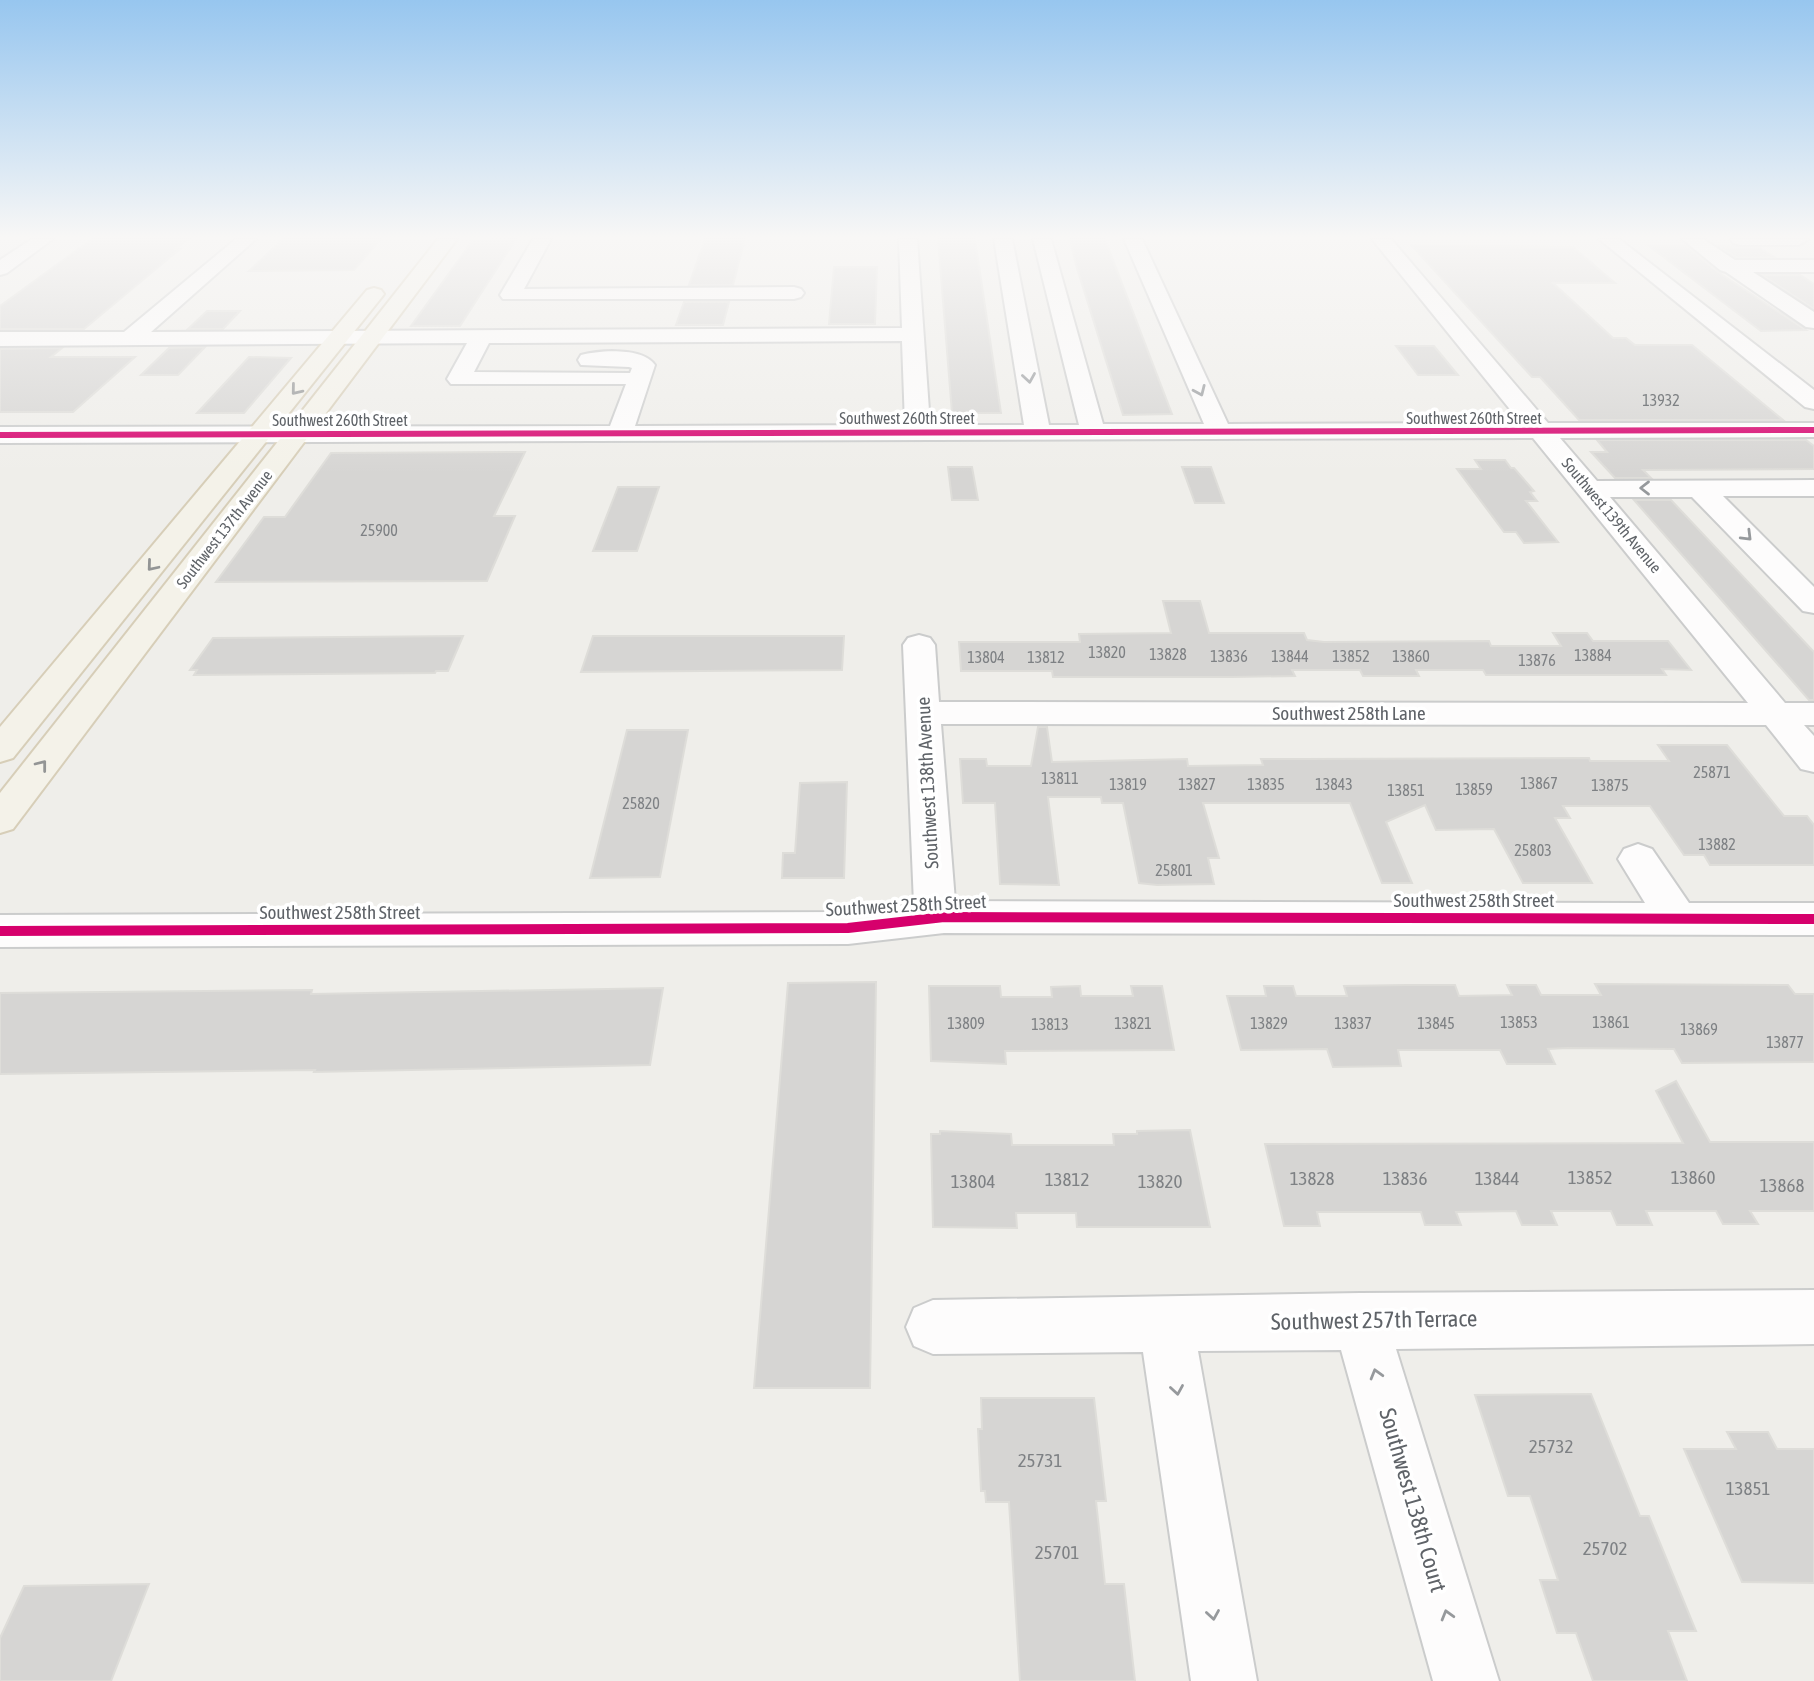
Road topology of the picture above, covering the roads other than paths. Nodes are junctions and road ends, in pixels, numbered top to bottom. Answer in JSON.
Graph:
{"nodes":[{"id":1,"x":155,"y":317,"type":"edge"},
{"id":2,"x":354,"y":317,"type":"edge"},
{"id":3,"x":387,"y":317,"type":"edge"},
{"id":4,"x":790,"y":317,"type":"edge"},
{"id":5,"x":912,"y":317,"type":"edge"},
{"id":6,"x":1017,"y":317,"type":"edge"},
{"id":7,"x":1063,"y":317,"type":"edge"},
{"id":8,"x":1168,"y":317,"type":"edge"},
{"id":9,"x":1447,"y":317,"type":"edge"},
{"id":10,"x":1707,"y":317,"type":"edge"},
{"id":11,"x":913,"y":334,"type":"junction"},
{"id":12,"x":787,"y":335,"type":"junction"},
{"id":13,"x":373,"y":336,"type":"junction"},
{"id":14,"x":338,"y":337,"type":"junction"},
{"id":15,"x":481,"y":337,"type":"junction"},
{"id":16,"x":0,"y":339,"type":"edge"},
{"id":17,"x":130,"y":339,"type":"junction"},
{"id":18,"x":1814,"y":402,"type":"edge"},
{"id":19,"x":1814,"y":430,"type":"edge"},
{"id":20,"x":1219,"y":431,"type":"junction"},
{"id":21,"x":918,"y":432,"type":"junction"},
{"id":22,"x":1038,"y":432,"type":"junction"},
{"id":23,"x":1093,"y":432,"type":"junction"},
{"id":24,"x":1544,"y":432,"type":"junction"},
{"id":25,"x":620,"y":433,"type":"junction"},
{"id":26,"x":0,"y":435,"type":"edge"},
{"id":27,"x":260,"y":435,"type":"junction"},
{"id":28,"x":298,"y":435,"type":"junction"},
{"id":29,"x":1699,"y":488,"type":"junction"},
{"id":30,"x":1814,"y":488,"type":"edge"},
{"id":31,"x":1591,"y":489,"type":"junction"},
{"id":32,"x":1814,"y":604,"type":"edge"},
{"id":33,"x":919,"y":645,"type":"dead end"},
{"id":34,"x":923,"y":713,"type":"junction"},
{"id":35,"x":1775,"y":713,"type":"junction"},
{"id":36,"x":1814,"y":714,"type":"edge"},
{"id":37,"x":0,"y":750,"type":"edge"},
{"id":38,"x":1814,"y":760,"type":"edge"},
{"id":39,"x":0,"y":819,"type":"edge"},
{"id":40,"x":1638,"y":859,"type":"dead end"},
{"id":41,"x":944,"y":917,"type":"junction"},
{"id":42,"x":1676,"y":918,"type":"junction"},
{"id":43,"x":1814,"y":919,"type":"edge"},
{"id":44,"x":0,"y":931,"type":"edge"},
{"id":45,"x":1814,"y":1317,"type":"edge"},
{"id":46,"x":1360,"y":1320,"type":"junction"},
{"id":47,"x":1166,"y":1323,"type":"junction"},
{"id":48,"x":933,"y":1326,"type":"dead end"},
{"id":49,"x":1224,"y":1681,"type":"edge"},
{"id":50,"x":1466,"y":1681,"type":"edge"}],
"edges":[{"from":1,"to":17,"type":"street"},
{"from":2,"to":14,"type":"main road","name":"Southwest 137th Avenue"},
{"from":3,"to":13,"type":"main road","name":"Southwest 137th Avenue"},
{"from":4,"to":12,"type":"street"},
{"from":5,"to":11,"type":"street"},
{"from":6,"to":22,"type":"street","one_way":true},
{"from":7,"to":23,"type":"street"},
{"from":8,"to":20,"type":"street","one_way":true},
{"from":9,"to":24,"type":"street","name":"Southwest 139th Avenue"},
{"from":10,"to":18,"type":"street"},
{"from":11,"to":12,"type":"street"},
{"from":11,"to":21,"type":"street"},
{"from":12,"to":15,"type":"street"},
{"from":13,"to":14,"type":"street"},
{"from":13,"to":15,"type":"street"},
{"from":13,"to":28,"type":"main road","name":"Southwest 137th Avenue"},
{"from":14,"to":17,"type":"street"},
{"from":14,"to":27,"type":"main road","name":"Southwest 137th Avenue","one_way":true},
{"from":15,"to":25,"type":"street"},
{"from":16,"to":17,"type":"street"},
{"from":19,"to":24,"type":"street","name":"Southwest 260th Street"},
{"from":20,"to":23,"type":"street","name":"Southwest 260th Street"},
{"from":20,"to":24,"type":"street","name":"Southwest 260th Street"},
{"from":21,"to":22,"type":"street","name":"Southwest 260th Street"},
{"from":21,"to":25,"type":"street","name":"Southwest 260th Street"},
{"from":22,"to":23,"type":"street","name":"Southwest 260th Street"},
{"from":24,"to":31,"type":"street","name":"Southwest 139th Avenue"},
{"from":25,"to":28,"type":"street","name":"Southwest 260th Street"},
{"from":26,"to":27,"type":"street","name":"Southwest 260th Street"},
{"from":27,"to":28,"type":"street","name":"Southwest 260th Street"},
{"from":27,"to":37,"type":"main road","name":"Southwest 137th Avenue","one_way":true},
{"from":39,"to":28,"type":"main road","name":"Southwest 137th Avenue","one_way":true},
{"from":29,"to":30,"type":"street"},
{"from":29,"to":31,"type":"street","one_way":true},
{"from":29,"to":32,"type":"street","one_way":true},
{"from":31,"to":35,"type":"street","name":"Southwest 139th Avenue"},
{"from":33,"to":34,"type":"street","name":"Southwest 138th Avenue"},
{"from":34,"to":35,"type":"street","name":"Southwest 258th Lane"},
{"from":34,"to":41,"type":"street","name":"Southwest 138th Avenue"},
{"from":35,"to":36,"type":"street","name":"Southwest 258th Lane"},
{"from":35,"to":38,"type":"street","name":"Southwest 139th Avenue"},
{"from":40,"to":42,"type":"street"},
{"from":41,"to":42,"type":"street","name":"Southwest 258th Street"},
{"from":41,"to":44,"type":"street","name":"Southwest 258th Street"},
{"from":42,"to":43,"type":"street","name":"Southwest 258th Street"},
{"from":45,"to":46,"type":"street","name":"Southwest 257th Terrace"},
{"from":46,"to":47,"type":"street","name":"Southwest 257th Terrace"},
{"from":50,"to":46,"type":"street","name":"Southwest 138th Court","one_way":true},
{"from":47,"to":48,"type":"street","name":"Southwest 257th Terrace"},
{"from":47,"to":49,"type":"street","one_way":true}]}
